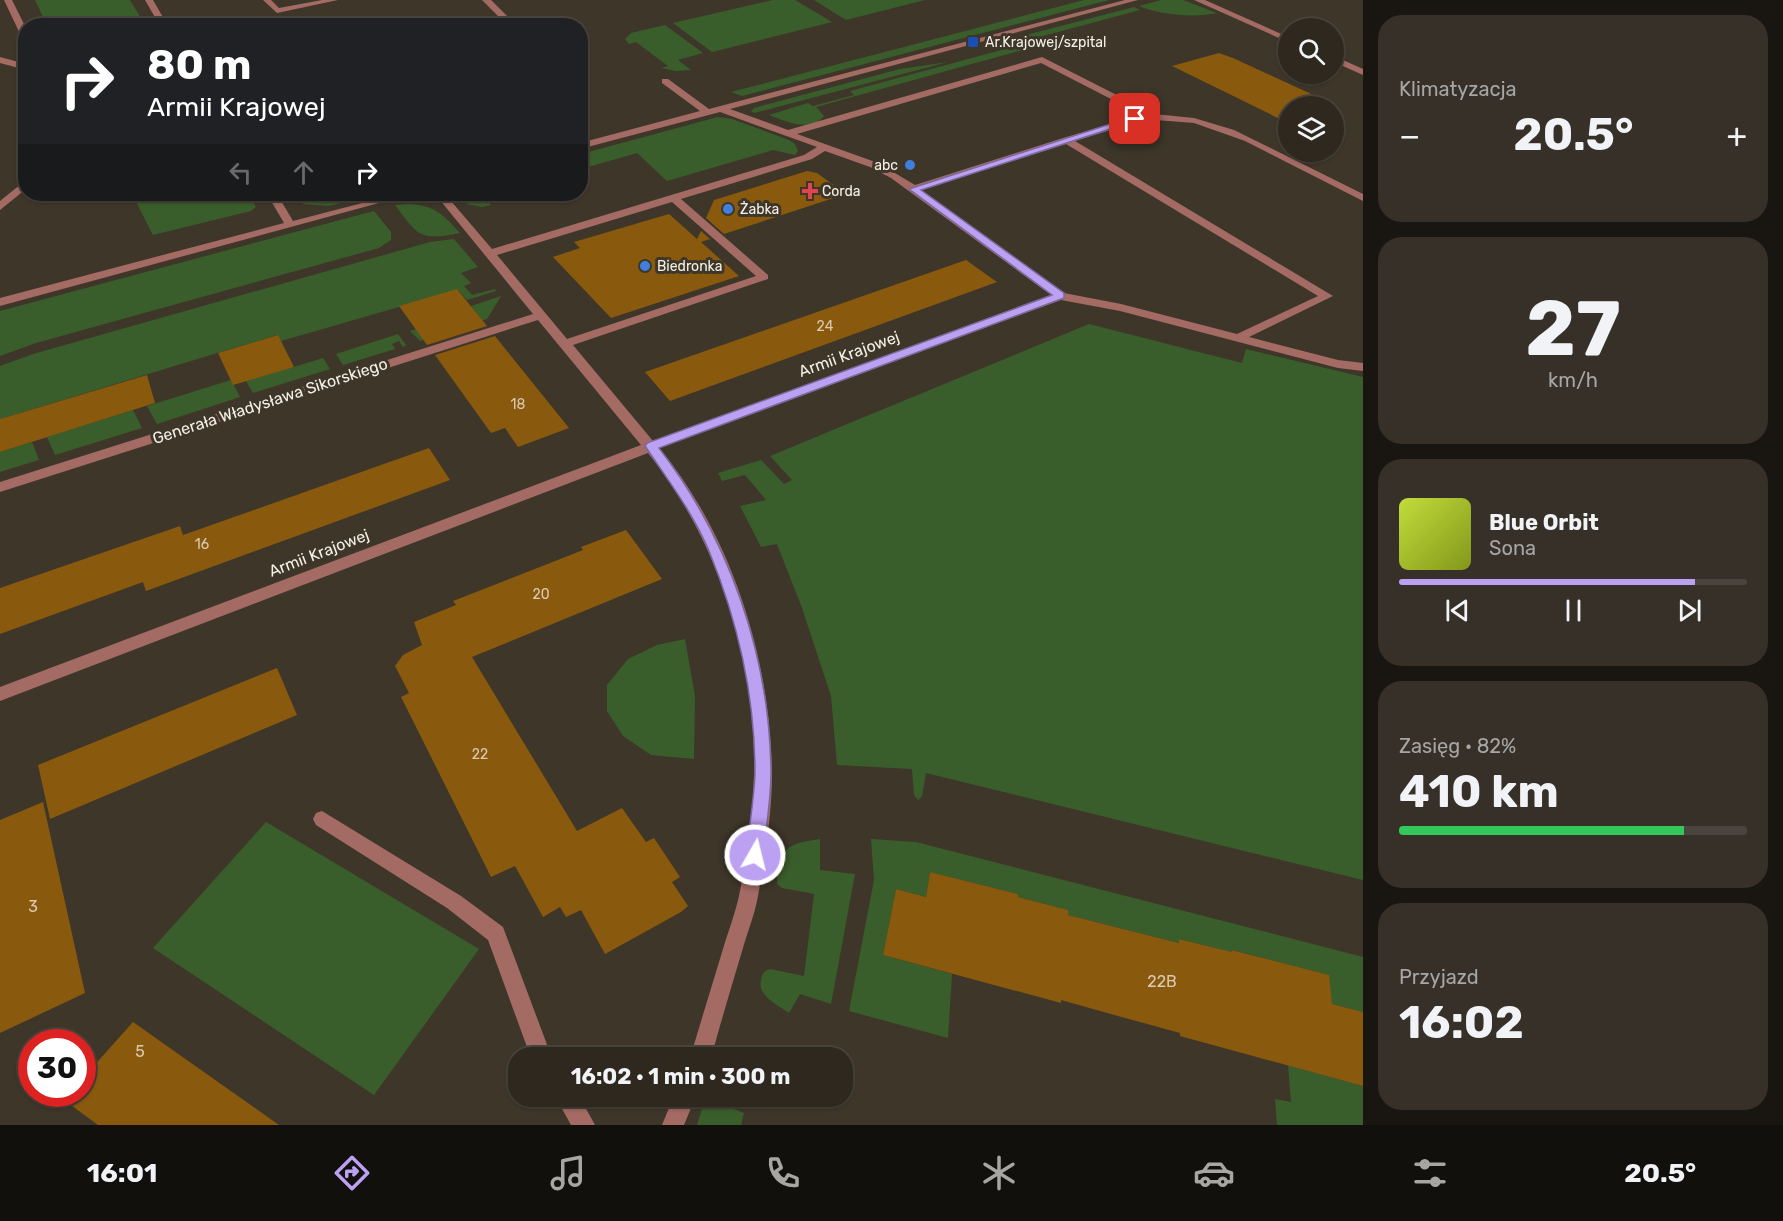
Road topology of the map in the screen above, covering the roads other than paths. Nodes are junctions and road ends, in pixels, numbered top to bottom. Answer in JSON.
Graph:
{"nodes":[{"id":1,"x":8,"y":0,"type":"edge"},
{"id":2,"x":149,"y":0,"type":"edge"},
{"id":3,"x":267,"y":0,"type":"edge"},
{"id":4,"x":334,"y":0,"type":"edge"},
{"id":5,"x":487,"y":0,"type":"edge"},
{"id":6,"x":1134,"y":0,"type":"edge"},
{"id":7,"x":1198,"y":0,"type":"edge"},
{"id":8,"x":159,"y":18,"type":"edge"},
{"id":9,"x":504,"y":18,"type":"edge"},
{"id":10,"x":18,"y":21,"type":"edge"},
{"id":11,"x":1278,"y":36,"type":"edge"},
{"id":12,"x":0,"y":60,"type":"edge"},
{"id":13,"x":1344,"y":63,"type":"edge"},
{"id":14,"x":18,"y":65,"type":"edge"},
{"id":15,"x":1363,"y":72,"type":"edge"},
{"id":16,"x":665,"y":81,"type":"dead end"},
{"id":17,"x":721,"y":108,"type":"junction"},
{"id":18,"x":707,"y":112,"type":"junction"},
{"id":19,"x":1150,"y":116,"type":"junction"},
{"id":20,"x":789,"y":134,"type":"junction"},
{"id":21,"x":1066,"y":140,"type":"junction"},
{"id":22,"x":588,"y":144,"type":"edge"},
{"id":23,"x":824,"y":147,"type":"junction"},
{"id":24,"x":914,"y":189,"type":"junction"},
{"id":25,"x":18,"y":190,"type":"edge"},
{"id":26,"x":674,"y":198,"type":"junction"},
{"id":27,"x":1363,"y":198,"type":"edge"},
{"id":28,"x":276,"y":201,"type":"edge"},
{"id":29,"x":381,"y":201,"type":"edge"},
{"id":30,"x":446,"y":201,"type":"edge"},
{"id":31,"x":0,"y":207,"type":"edge"},
{"id":32,"x":290,"y":225,"type":"junction"},
{"id":33,"x":491,"y":252,"type":"junction"},
{"id":34,"x":1060,"y":296,"type":"junction"},
{"id":35,"x":0,"y":302,"type":"edge"},
{"id":36,"x":541,"y":315,"type":"junction"},
{"id":37,"x":1238,"y":338,"type":"junction"},
{"id":38,"x":565,"y":344,"type":"junction"},
{"id":39,"x":1363,"y":367,"type":"edge"},
{"id":40,"x":651,"y":446,"type":"junction"},
{"id":41,"x":0,"y":487,"type":"edge"},
{"id":42,"x":0,"y":694,"type":"edge"},
{"id":43,"x":322,"y":819,"type":"dead end"},
{"id":44,"x":538,"y":1047,"type":"edge"},
{"id":45,"x":703,"y":1047,"type":"edge"},
{"id":46,"x":573,"y":1107,"type":"edge"},
{"id":47,"x":680,"y":1107,"type":"edge"},
{"id":48,"x":584,"y":1125,"type":"edge"},
{"id":49,"x":673,"y":1125,"type":"edge"}],
"edges":[{"from":1,"to":10,"type":"street"},
{"from":2,"to":8,"type":"street"},
{"from":3,"to":4,"type":"street"},
{"from":5,"to":9,"type":"street"},
{"from":6,"to":17,"type":"street"},
{"from":7,"to":11,"type":"street"},
{"from":12,"to":14,"type":"street"},
{"from":13,"to":15,"type":"street"},
{"from":16,"to":18,"type":"street"},
{"from":17,"to":18,"type":"street"},
{"from":17,"to":20,"type":"street"},
{"from":18,"to":22,"type":"street"},
{"from":19,"to":20,"type":"street"},
{"from":19,"to":21,"type":"street"},
{"from":19,"to":27,"type":"street"},
{"from":20,"to":23,"type":"street"},
{"from":21,"to":24,"type":"street"},
{"from":21,"to":37,"type":"street"},
{"from":23,"to":24,"type":"street"},
{"from":23,"to":26,"type":"street"},
{"from":24,"to":34,"type":"street"},
{"from":25,"to":31,"type":"street"},
{"from":26,"to":33,"type":"street"},
{"from":26,"to":38,"type":"street"},
{"from":28,"to":32,"type":"street"},
{"from":29,"to":32,"type":"street"},
{"from":30,"to":33,"type":"street"},
{"from":32,"to":35,"type":"street"},
{"from":33,"to":36,"type":"street"},
{"from":34,"to":37,"type":"street"},
{"from":34,"to":40,"type":"street","name":"Armii Krajowej"},
{"from":36,"to":38,"type":"street"},
{"from":36,"to":41,"type":"street","name":"Generała Władysława Sikorskiego"},
{"from":37,"to":39,"type":"street"},
{"from":38,"to":40,"type":"street"},
{"from":40,"to":42,"type":"street","name":"Armii Krajowej"},
{"from":40,"to":45,"type":"street"},
{"from":43,"to":44,"type":"street"},
{"from":46,"to":48,"type":"street"},
{"from":47,"to":49,"type":"street"}]}
